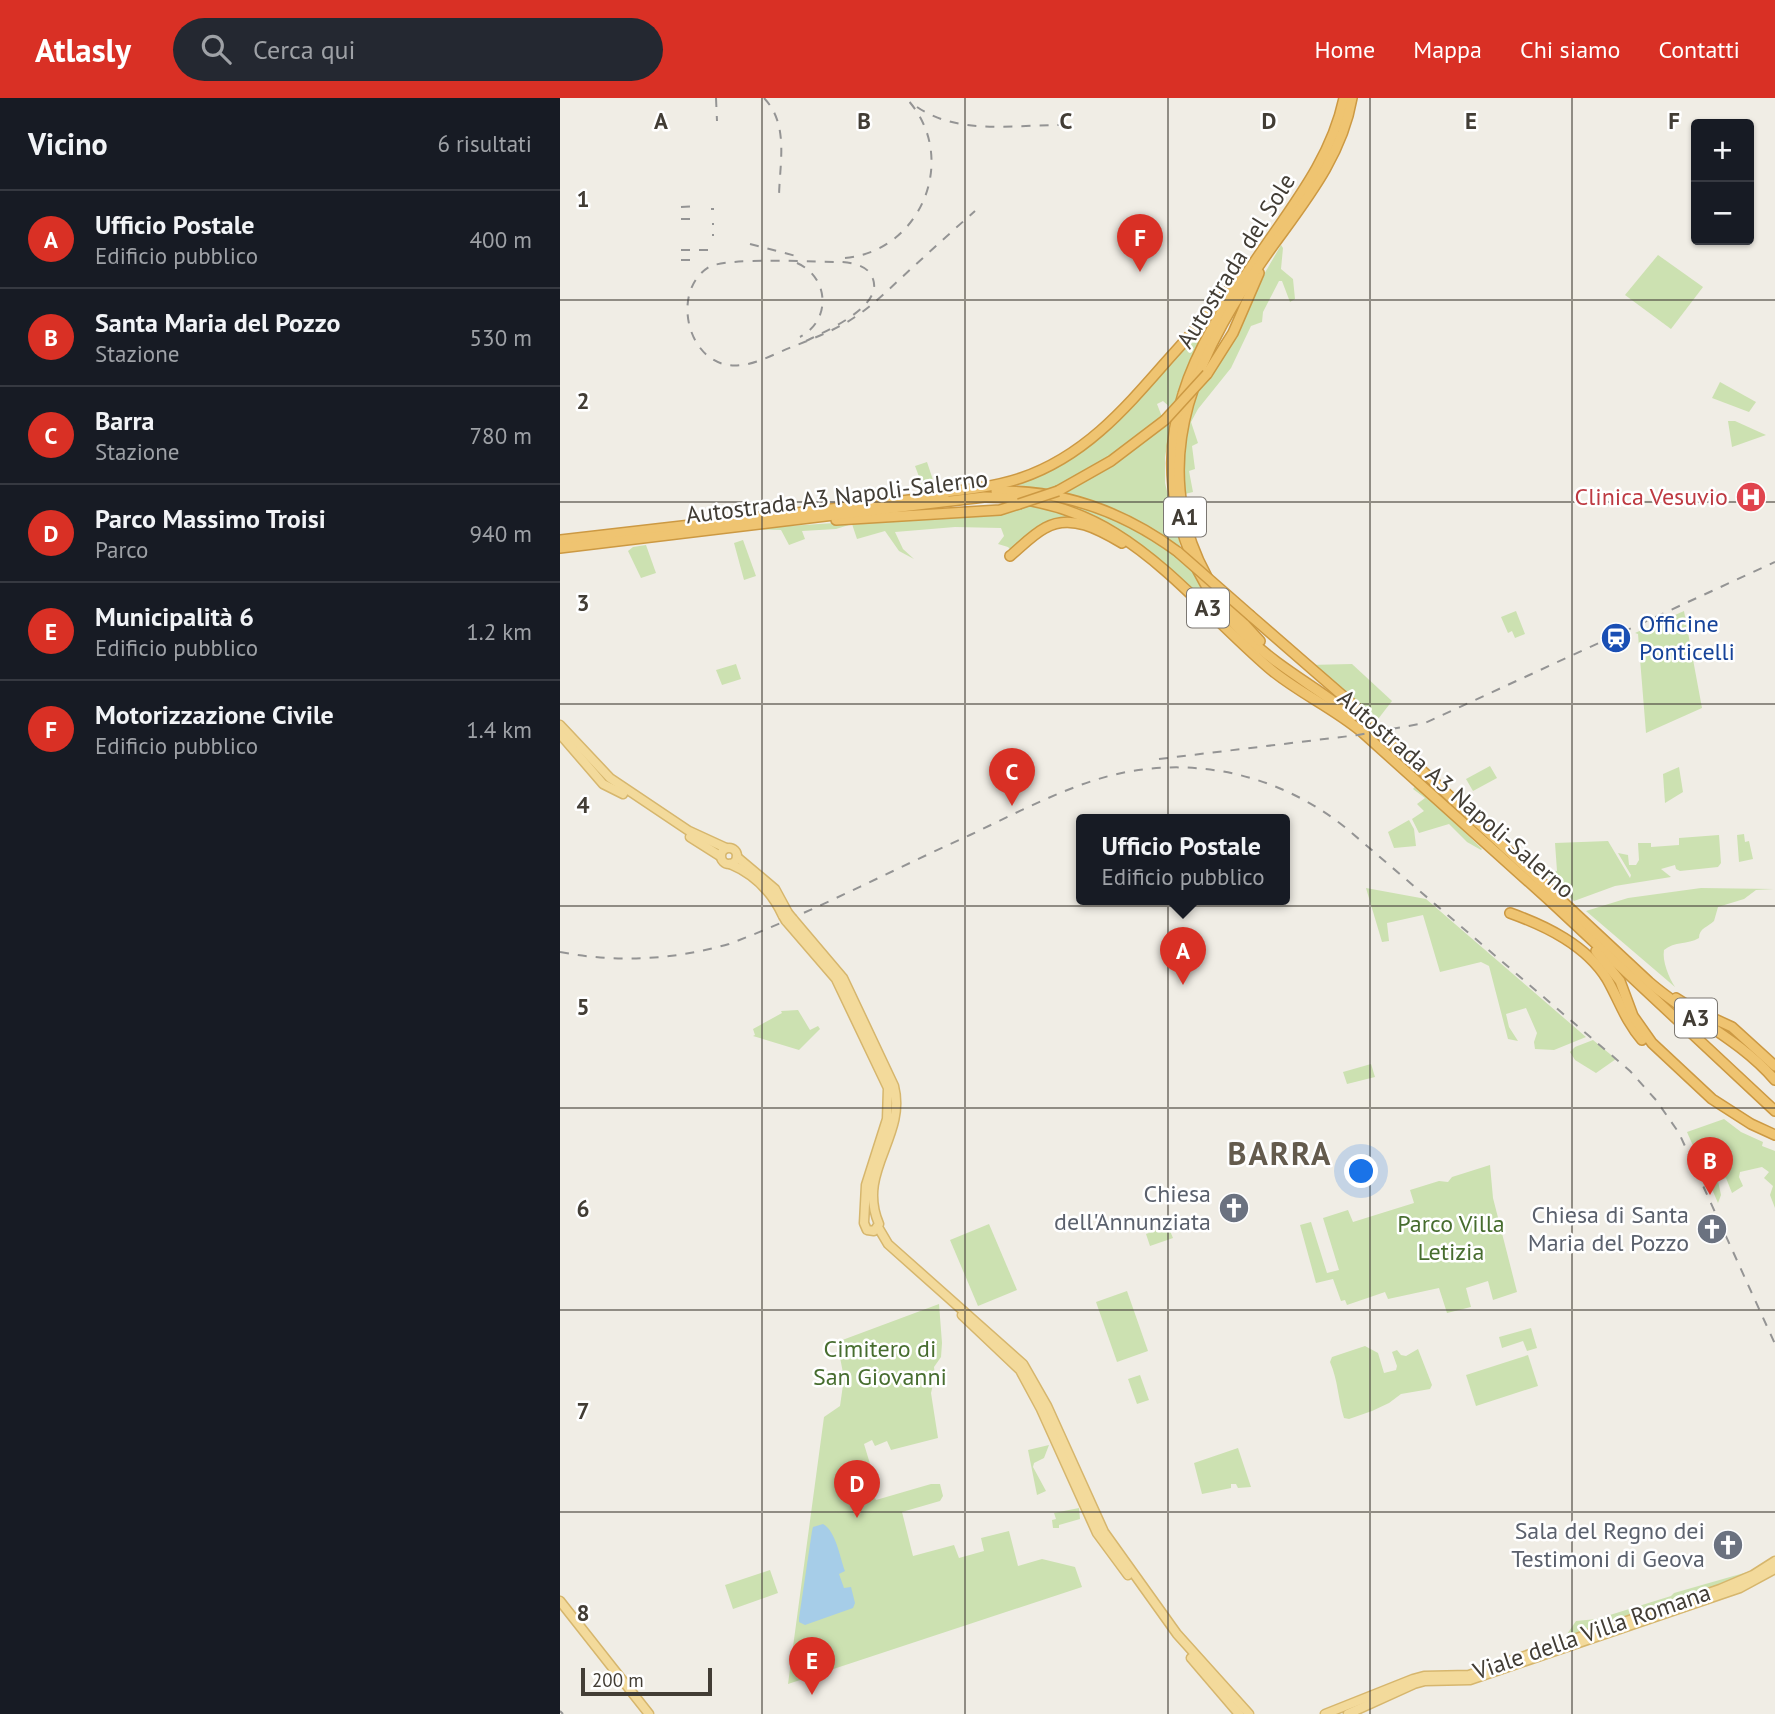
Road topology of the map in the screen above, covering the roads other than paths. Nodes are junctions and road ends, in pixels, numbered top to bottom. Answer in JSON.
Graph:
{"nodes":[{"id":1,"x":1344,"y":98,"type":"edge"},
{"id":2,"x":1352,"y":98,"type":"edge"},
{"id":3,"x":1286,"y":221,"type":"junction"},
{"id":4,"x":1269,"y":246,"type":"junction"},
{"id":5,"x":894,"y":500,"type":"junction"},
{"id":6,"x":771,"y":522,"type":"junction"},
{"id":7,"x":560,"y":538,"type":"edge"},
{"id":8,"x":560,"y":548,"type":"edge"},
{"id":9,"x":1010,"y":555,"type":"dead end"},
{"id":10,"x":1217,"y":618,"type":"junction"},
{"id":11,"x":560,"y":725,"type":"edge"},
{"id":12,"x":1376,"y":729,"type":"junction"},
{"id":13,"x":560,"y":734,"type":"edge"},
{"id":14,"x":1470,"y":828,"type":"junction"},
{"id":15,"x":726,"y":848,"type":"junction"},
{"id":16,"x":720,"y":856,"type":"junction"},
{"id":17,"x":737,"y":857,"type":"junction"},
{"id":18,"x":730,"y":864,"type":"junction"},
{"id":19,"x":1510,"y":913,"type":"dead end"},
{"id":20,"x":788,"y":917,"type":"junction"},
{"id":21,"x":1578,"y":921,"type":"junction"},
{"id":22,"x":1619,"y":954,"type":"junction"},
{"id":23,"x":823,"y":959,"type":"junction"},
{"id":24,"x":1631,"y":1020,"type":"junction"},
{"id":25,"x":863,"y":1026,"type":"junction"},
{"id":26,"x":876,"y":1054,"type":"junction"},
{"id":27,"x":1775,"y":1066,"type":"edge"},
{"id":28,"x":1775,"y":1080,"type":"edge"},
{"id":29,"x":1775,"y":1111,"type":"edge"},
{"id":30,"x":1775,"y":1135,"type":"edge"},
{"id":31,"x":864,"y":1222,"type":"junction"},
{"id":32,"x":877,"y":1223,"type":"junction"},
{"id":33,"x":869,"y":1231,"type":"junction"},
{"id":34,"x":1100,"y":1533,"type":"junction"},
{"id":35,"x":1775,"y":1561,"type":"edge"},
{"id":36,"x":1775,"y":1569,"type":"edge"},
{"id":37,"x":1736,"y":1586,"type":"junction"},
{"id":38,"x":560,"y":1601,"type":"edge"},
{"id":39,"x":1171,"y":1630,"type":"junction"},
{"id":40,"x":1348,"y":1711,"type":"edge"},
{"id":41,"x":649,"y":1714,"type":"edge"},
{"id":42,"x":1239,"y":1714,"type":"edge"},
{"id":43,"x":1249,"y":1714,"type":"edge"},
{"id":44,"x":1325,"y":1714,"type":"edge"}],
"edges":[{"from":1,"to":3,"type":"highway","name":"Autostrada del Sole"},
{"from":2,"to":3,"type":"highway","name":"Autostrada del Sole"},
{"from":3,"to":4,"type":"highway"},
{"from":4,"to":5,"type":"highway"},
{"from":4,"to":6,"type":"highway","bridge":true},
{"from":4,"to":12,"type":"highway","name":"Autostrada del Sole","number":"A1"},
{"from":4,"to":14,"type":"highway","name":"Autostrada del Sole","number":"A1"},
{"from":5,"to":7,"type":"highway","name":"Autostrada A3 Napoli-Salerno","number":"A3"},
{"from":5,"to":12,"type":"highway","name":"Autostrada A3 Napoli-Salerno","number":"A3","bridge":true},
{"from":6,"to":8,"type":"highway","name":"Autostrada A3 Napoli-Salerno","number":"A3"},
{"from":6,"to":10,"type":"highway","name":"Autostrada A3 Napoli-Salerno","number":"A3"},
{"from":9,"to":10,"type":"highway"},
{"from":10,"to":14,"type":"highway","name":"Autostrada A3 Napoli-Salerno","number":"A3"},
{"from":11,"to":15,"type":"main road"},
{"from":12,"to":21,"type":"highway","name":"Autostrada A3 Napoli-Salerno","number":"A3"},
{"from":13,"to":16,"type":"main road"},
{"from":14,"to":21,"type":"highway","name":"Autostrada A3 Napoli-Salerno","number":"A3"},
{"from":15,"to":16,"type":"main road"},
{"from":15,"to":17,"type":"main road"},
{"from":16,"to":18,"type":"main road"},
{"from":17,"to":18,"type":"main road"},
{"from":17,"to":20,"type":"main road"},
{"from":18,"to":20,"type":"main road"},
{"from":19,"to":24,"type":"highway"},
{"from":20,"to":23,"type":"main road"},
{"from":21,"to":22,"type":"highway","name":"Autostrada A3 Napoli-Salerno","number":"A3"},
{"from":21,"to":24,"type":"highway","number":"A3"},
{"from":21,"to":29,"type":"highway","name":"Autostrada A3 Napoli-Salerno","number":"A3"},
{"from":22,"to":27,"type":"highway"},
{"from":22,"to":28,"type":"highway","name":"Autostrada A3 Napoli-Salerno","number":"A3"},
{"from":23,"to":25,"type":"main road"},
{"from":23,"to":25,"type":"main road"},
{"from":24,"to":30,"type":"highway","number":"A3"},
{"from":25,"to":26,"type":"main road"},
{"from":26,"to":31,"type":"main road"},
{"from":26,"to":32,"type":"main road"},
{"from":31,"to":32,"type":"main road"},
{"from":31,"to":33,"type":"main road"},
{"from":32,"to":33,"type":"main road"},
{"from":32,"to":34,"type":"main road"},
{"from":33,"to":34,"type":"main road"},
{"from":34,"to":39,"type":"main road"},
{"from":35,"to":37,"type":"main road","name":"Viale della Villa Romana"},
{"from":36,"to":37,"type":"main road","name":"Viale della Villa Romana"},
{"from":37,"to":40,"type":"main road","name":"Viale della Villa Romana"},
{"from":38,"to":41,"type":"main road"},
{"from":39,"to":42,"type":"main road"},
{"from":39,"to":43,"type":"main road"},
{"from":40,"to":44,"type":"main road","name":"Viale della Villa Romana"}]}
